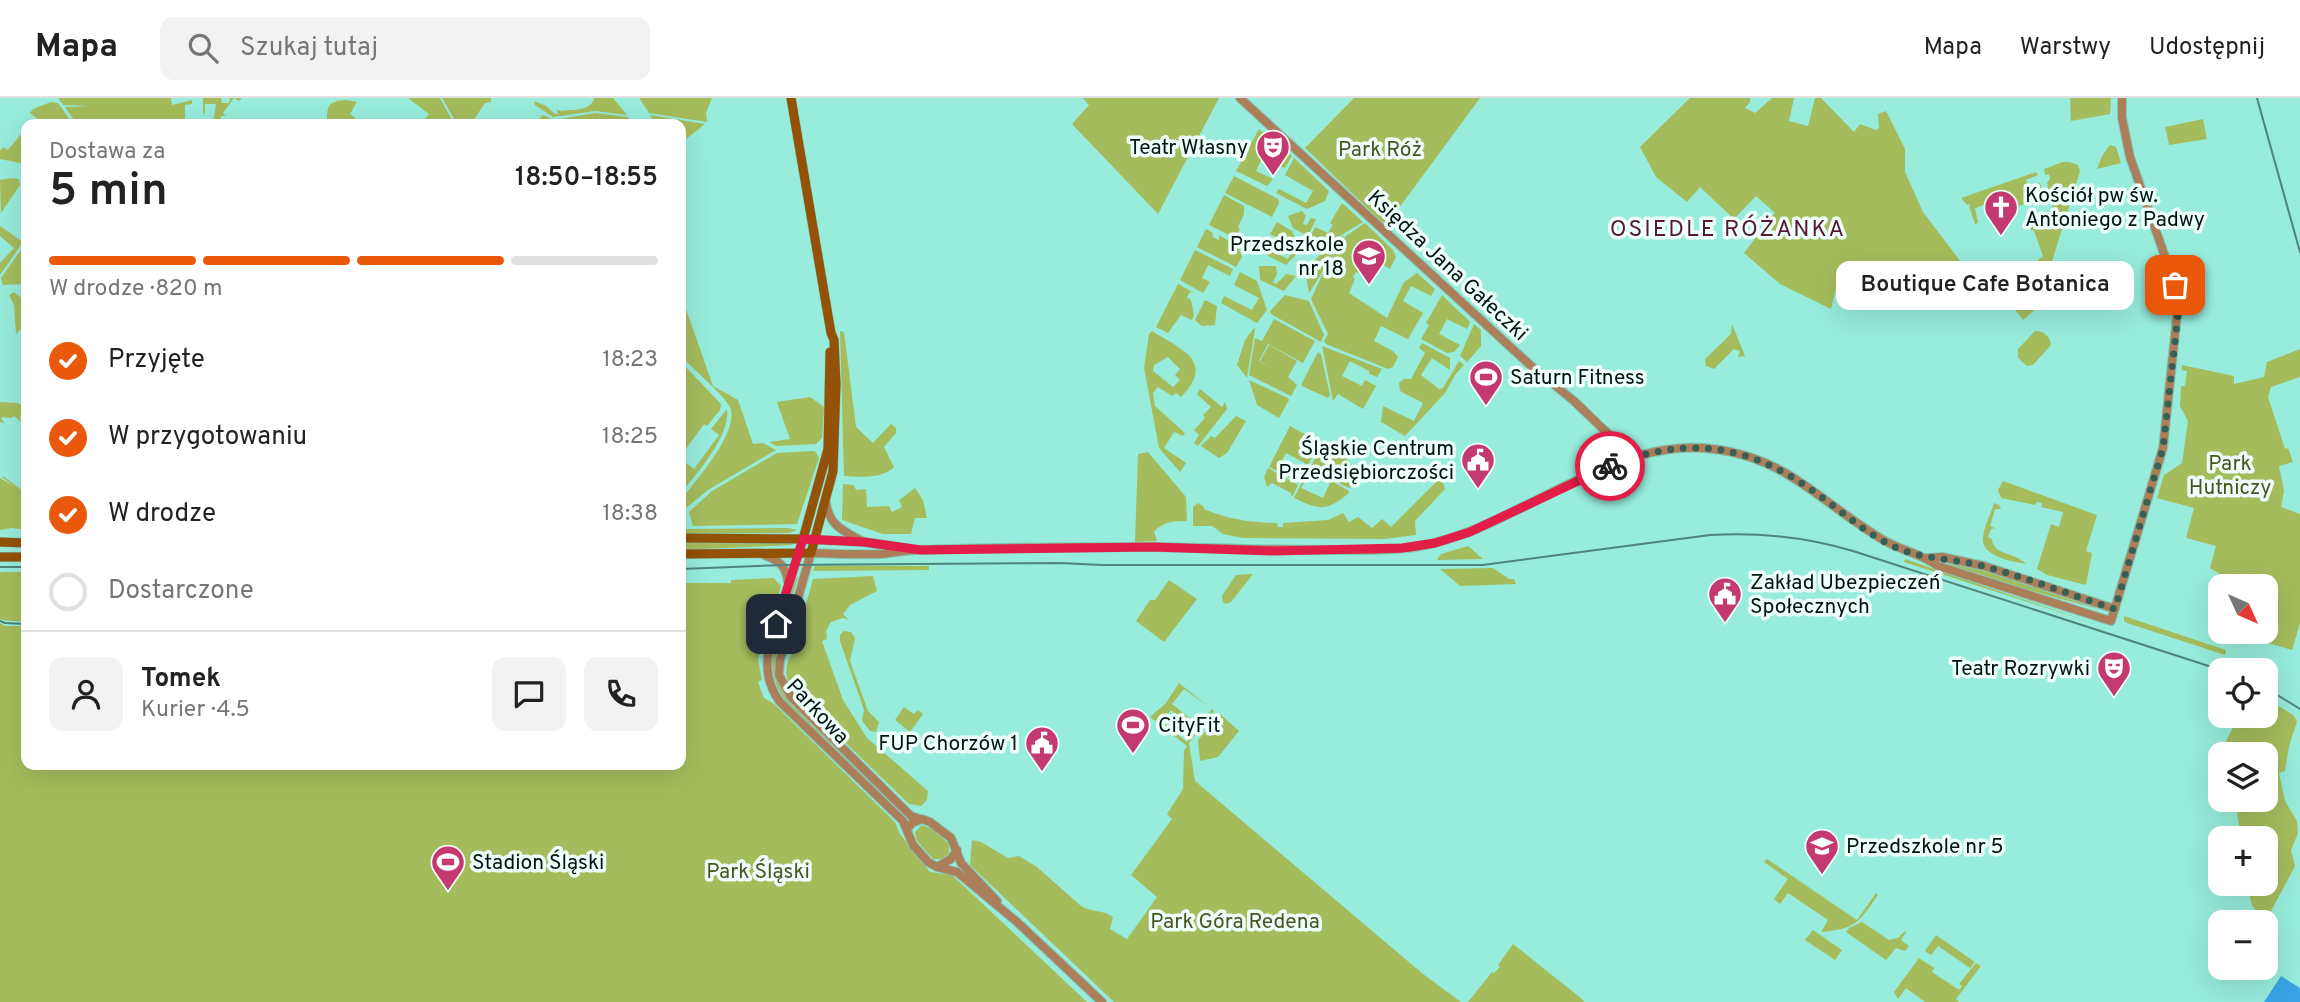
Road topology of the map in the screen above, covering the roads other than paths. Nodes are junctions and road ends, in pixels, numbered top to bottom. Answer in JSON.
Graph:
{"nodes":[{"id":1,"x":791,"y":98,"type":"edge"},
{"id":2,"x":1240,"y":98,"type":"edge"},
{"id":3,"x":2122,"y":98,"type":"edge"},
{"id":4,"x":831,"y":333,"type":"junction"},
{"id":5,"x":1628,"y":459,"type":"junction"},
{"id":6,"x":826,"y":503,"type":"junction"},
{"id":7,"x":686,"y":538,"type":"edge"},
{"id":8,"x":803,"y":539,"type":"junction"},
{"id":9,"x":816,"y":541,"type":"junction"},
{"id":10,"x":0,"y":542,"type":"edge"},
{"id":11,"x":864,"y":542,"type":"junction"},
{"id":12,"x":21,"y":543,"type":"edge"},
{"id":13,"x":914,"y":550,"type":"junction"},
{"id":14,"x":757,"y":553,"type":"junction"},
{"id":15,"x":798,"y":553,"type":"junction"},
{"id":16,"x":686,"y":554,"type":"edge"},
{"id":17,"x":811,"y":554,"type":"junction"},
{"id":18,"x":0,"y":557,"type":"edge"},
{"id":19,"x":21,"y":557,"type":"edge"},
{"id":20,"x":1928,"y":558,"type":"junction"},
{"id":21,"x":788,"y":584,"type":"junction"},
{"id":22,"x":2115,"y":609,"type":"junction"},
{"id":23,"x":919,"y":819,"type":"junction"},
{"id":24,"x":907,"y":829,"type":"junction"},
{"id":25,"x":957,"y":850,"type":"junction"},
{"id":26,"x":936,"y":867,"type":"junction"},
{"id":27,"x":1010,"y":916,"type":"junction"},
{"id":28,"x":1102,"y":1002,"type":"edge"}],
"edges":[{"from":1,"to":4,"type":"main road"},
{"from":2,"to":5,"type":"street","name":"Księdza Jana Gałeczki"},
{"from":3,"to":22,"type":"street"},
{"from":4,"to":6,"type":"main road"},
{"from":4,"to":8,"type":"main road"},
{"from":5,"to":13,"type":"street"},
{"from":5,"to":20,"type":"street"},
{"from":6,"to":9,"type":"main road"},
{"from":6,"to":11,"type":"street"},
{"from":7,"to":8,"type":"main road"},
{"from":8,"to":9,"type":"street"},
{"from":8,"to":15,"type":"street","name":"Parkowa"},
{"from":9,"to":11,"type":"street"},
{"from":9,"to":17,"type":"main road"},
{"from":10,"to":12,"type":"main road"},
{"from":11,"to":13,"type":"street"},
{"from":13,"to":17,"type":"street"},
{"from":14,"to":15,"type":"main road"},
{"from":14,"to":16,"type":"main road"},
{"from":14,"to":21,"type":"street"},
{"from":15,"to":17,"type":"main road"},
{"from":15,"to":21,"type":"street","name":"Parkowa"},
{"from":17,"to":23,"type":"street","name":"Parkowa"},
{"from":18,"to":19,"type":"main road"},
{"from":20,"to":22,"type":"street"},
{"from":20,"to":22,"type":"street"},
{"from":21,"to":24,"type":"street","name":"Parkowa"},
{"from":23,"to":24,"type":"street"},
{"from":23,"to":25,"type":"street","name":"Parkowa"},
{"from":24,"to":26,"type":"street","name":"Parkowa"},
{"from":25,"to":26,"type":"street"},
{"from":25,"to":27,"type":"street"},
{"from":26,"to":27,"type":"street"},
{"from":27,"to":28,"type":"street"}]}
